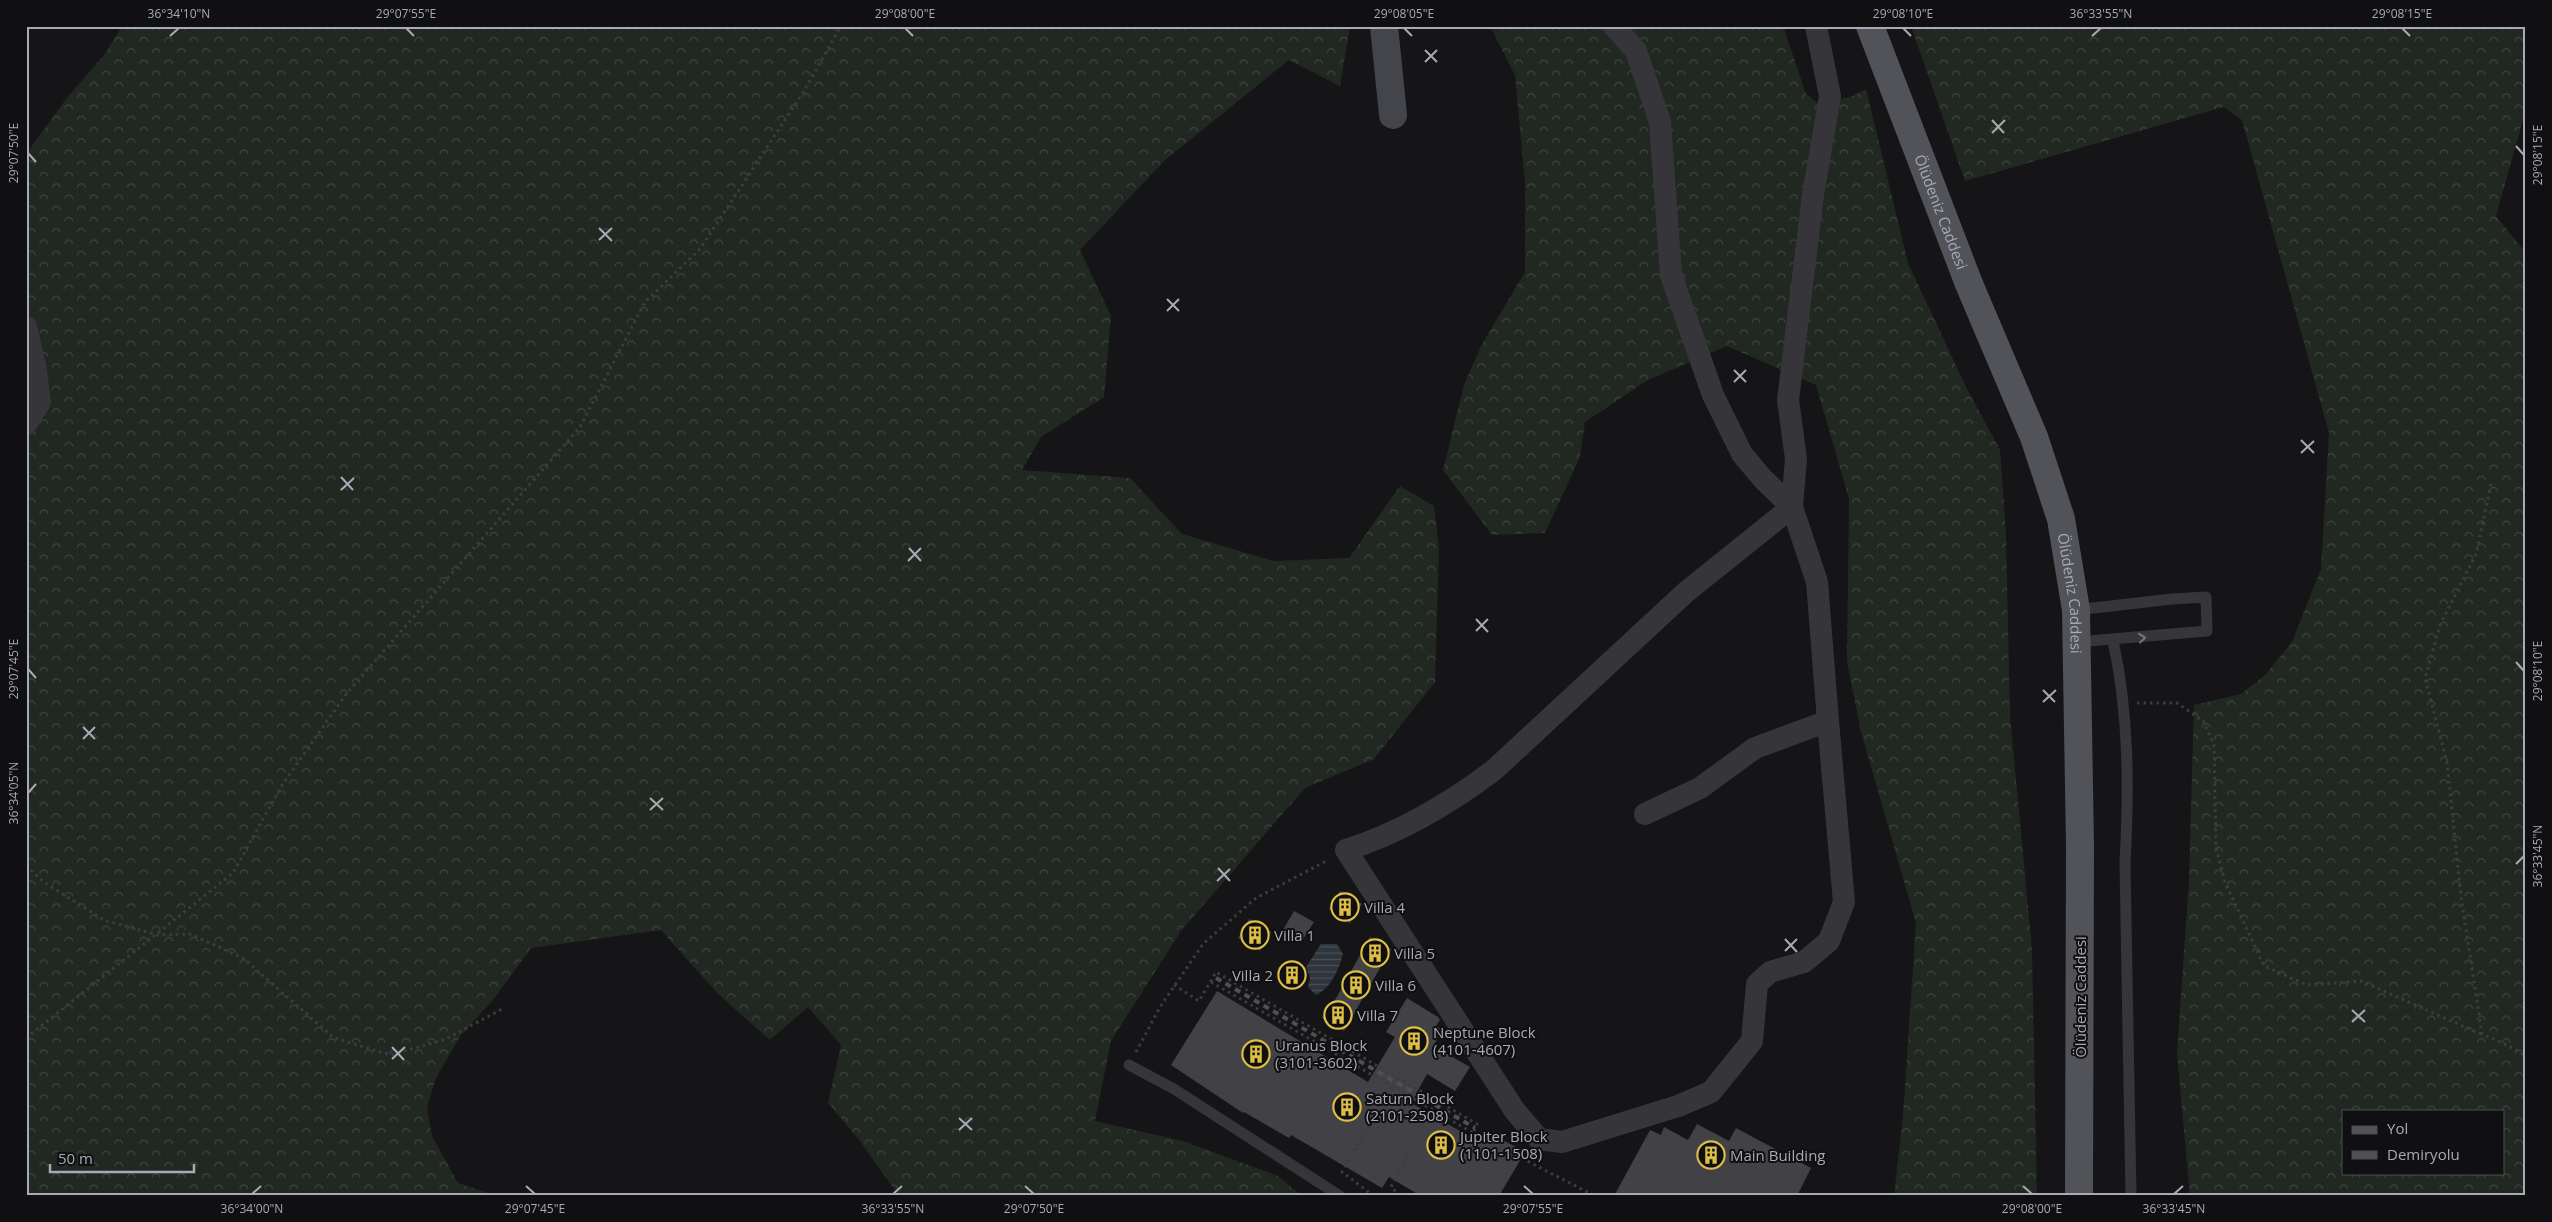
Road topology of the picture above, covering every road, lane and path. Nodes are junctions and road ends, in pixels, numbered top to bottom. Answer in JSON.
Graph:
{"nodes":[{"id":1,"x":841,"y":26,"type":"edge"},
{"id":2,"x":1384,"y":26,"type":"edge"},
{"id":3,"x":1614,"y":26,"type":"edge"},
{"id":4,"x":1816,"y":26,"type":"edge"},
{"id":5,"x":1870,"y":26,"type":"edge"},
{"id":6,"x":1393,"y":115,"type":"dead end"},
{"id":7,"x":26,"y":327,"type":"edge"},
{"id":8,"x":26,"y":424,"type":"edge"},
{"id":9,"x":2491,"y":484,"type":"dead end"},
{"id":10,"x":1792,"y":507,"type":"junction"},
{"id":11,"x":2076,"y":610,"type":"junction"},
{"id":12,"x":2113,"y":641,"type":"junction"},
{"id":13,"x":2076,"y":642,"type":"junction"},
{"id":14,"x":2124,"y":703,"type":"junction"},
{"id":15,"x":1828,"y":721,"type":"junction"},
{"id":16,"x":1645,"y":814,"type":"dead end"},
{"id":17,"x":1346,"y":850,"type":"junction"},
{"id":18,"x":26,"y":866,"type":"edge"},
{"id":19,"x":158,"y":935,"type":"junction"},
{"id":20,"x":1211,"y":982,"type":"junction"},
{"id":21,"x":1174,"y":985,"type":"junction"},
{"id":22,"x":502,"y":1010,"type":"dead end"},
{"id":23,"x":2488,"y":1037,"type":"junction"},
{"id":24,"x":26,"y":1038,"type":"edge"},
{"id":25,"x":2526,"y":1056,"type":"edge"},
{"id":26,"x":1129,"y":1065,"type":"joint"},
{"id":27,"x":1393,"y":1086,"type":"junction"},
{"id":28,"x":1473,"y":1133,"type":"junction"},
{"id":29,"x":1407,"y":1156,"type":"dead end"},
{"id":30,"x":1340,"y":1196,"type":"edge"},
{"id":31,"x":1374,"y":1196,"type":"edge"},
{"id":32,"x":1400,"y":1196,"type":"edge"},
{"id":33,"x":1595,"y":1196,"type":"edge"},
{"id":34,"x":2079,"y":1196,"type":"edge"},
{"id":35,"x":2131,"y":1196,"type":"edge"}],
"edges":[{"from":1,"to":19,"type":"path"},
{"from":2,"to":6,"type":"street"},
{"from":3,"to":10,"type":"street"},
{"from":4,"to":10,"type":"street"},
{"from":5,"to":11,"type":"main road","name":"Ölüdeniz Caddesi"},
{"from":7,"to":8,"type":"street"},
{"from":9,"to":23,"type":"path"},
{"from":10,"to":15,"type":"street"},
{"from":10,"to":17,"type":"street"},
{"from":12,"to":11,"type":"lane","one_way":true},
{"from":11,"to":13,"type":"main road","name":"Ölüdeniz Caddesi"},
{"from":12,"to":13,"type":"lane"},
{"from":12,"to":14,"type":"lane"},
{"from":13,"to":34,"type":"main road","name":"Ölüdeniz Caddesi"},
{"from":14,"to":23,"type":"path"},
{"from":14,"to":35,"type":"lane"},
{"from":15,"to":16,"type":"street"},
{"from":15,"to":17,"type":"street"},
{"from":17,"to":21,"type":"path"},
{"from":18,"to":19,"type":"path"},
{"from":19,"to":22,"type":"path"},
{"from":19,"to":24,"type":"path"},
{"from":20,"to":21,"type":"path"},
{"from":20,"to":27,"type":"path"},
{"from":20,"to":28,"type":"path"},
{"from":21,"to":26,"type":"path"},
{"from":23,"to":25,"type":"path"},
{"from":26,"to":30,"type":"lane"},
{"from":27,"to":28,"type":"path"},
{"from":27,"to":31,"type":"path"},
{"from":28,"to":33,"type":"path"},
{"from":29,"to":32,"type":"path"}]}
